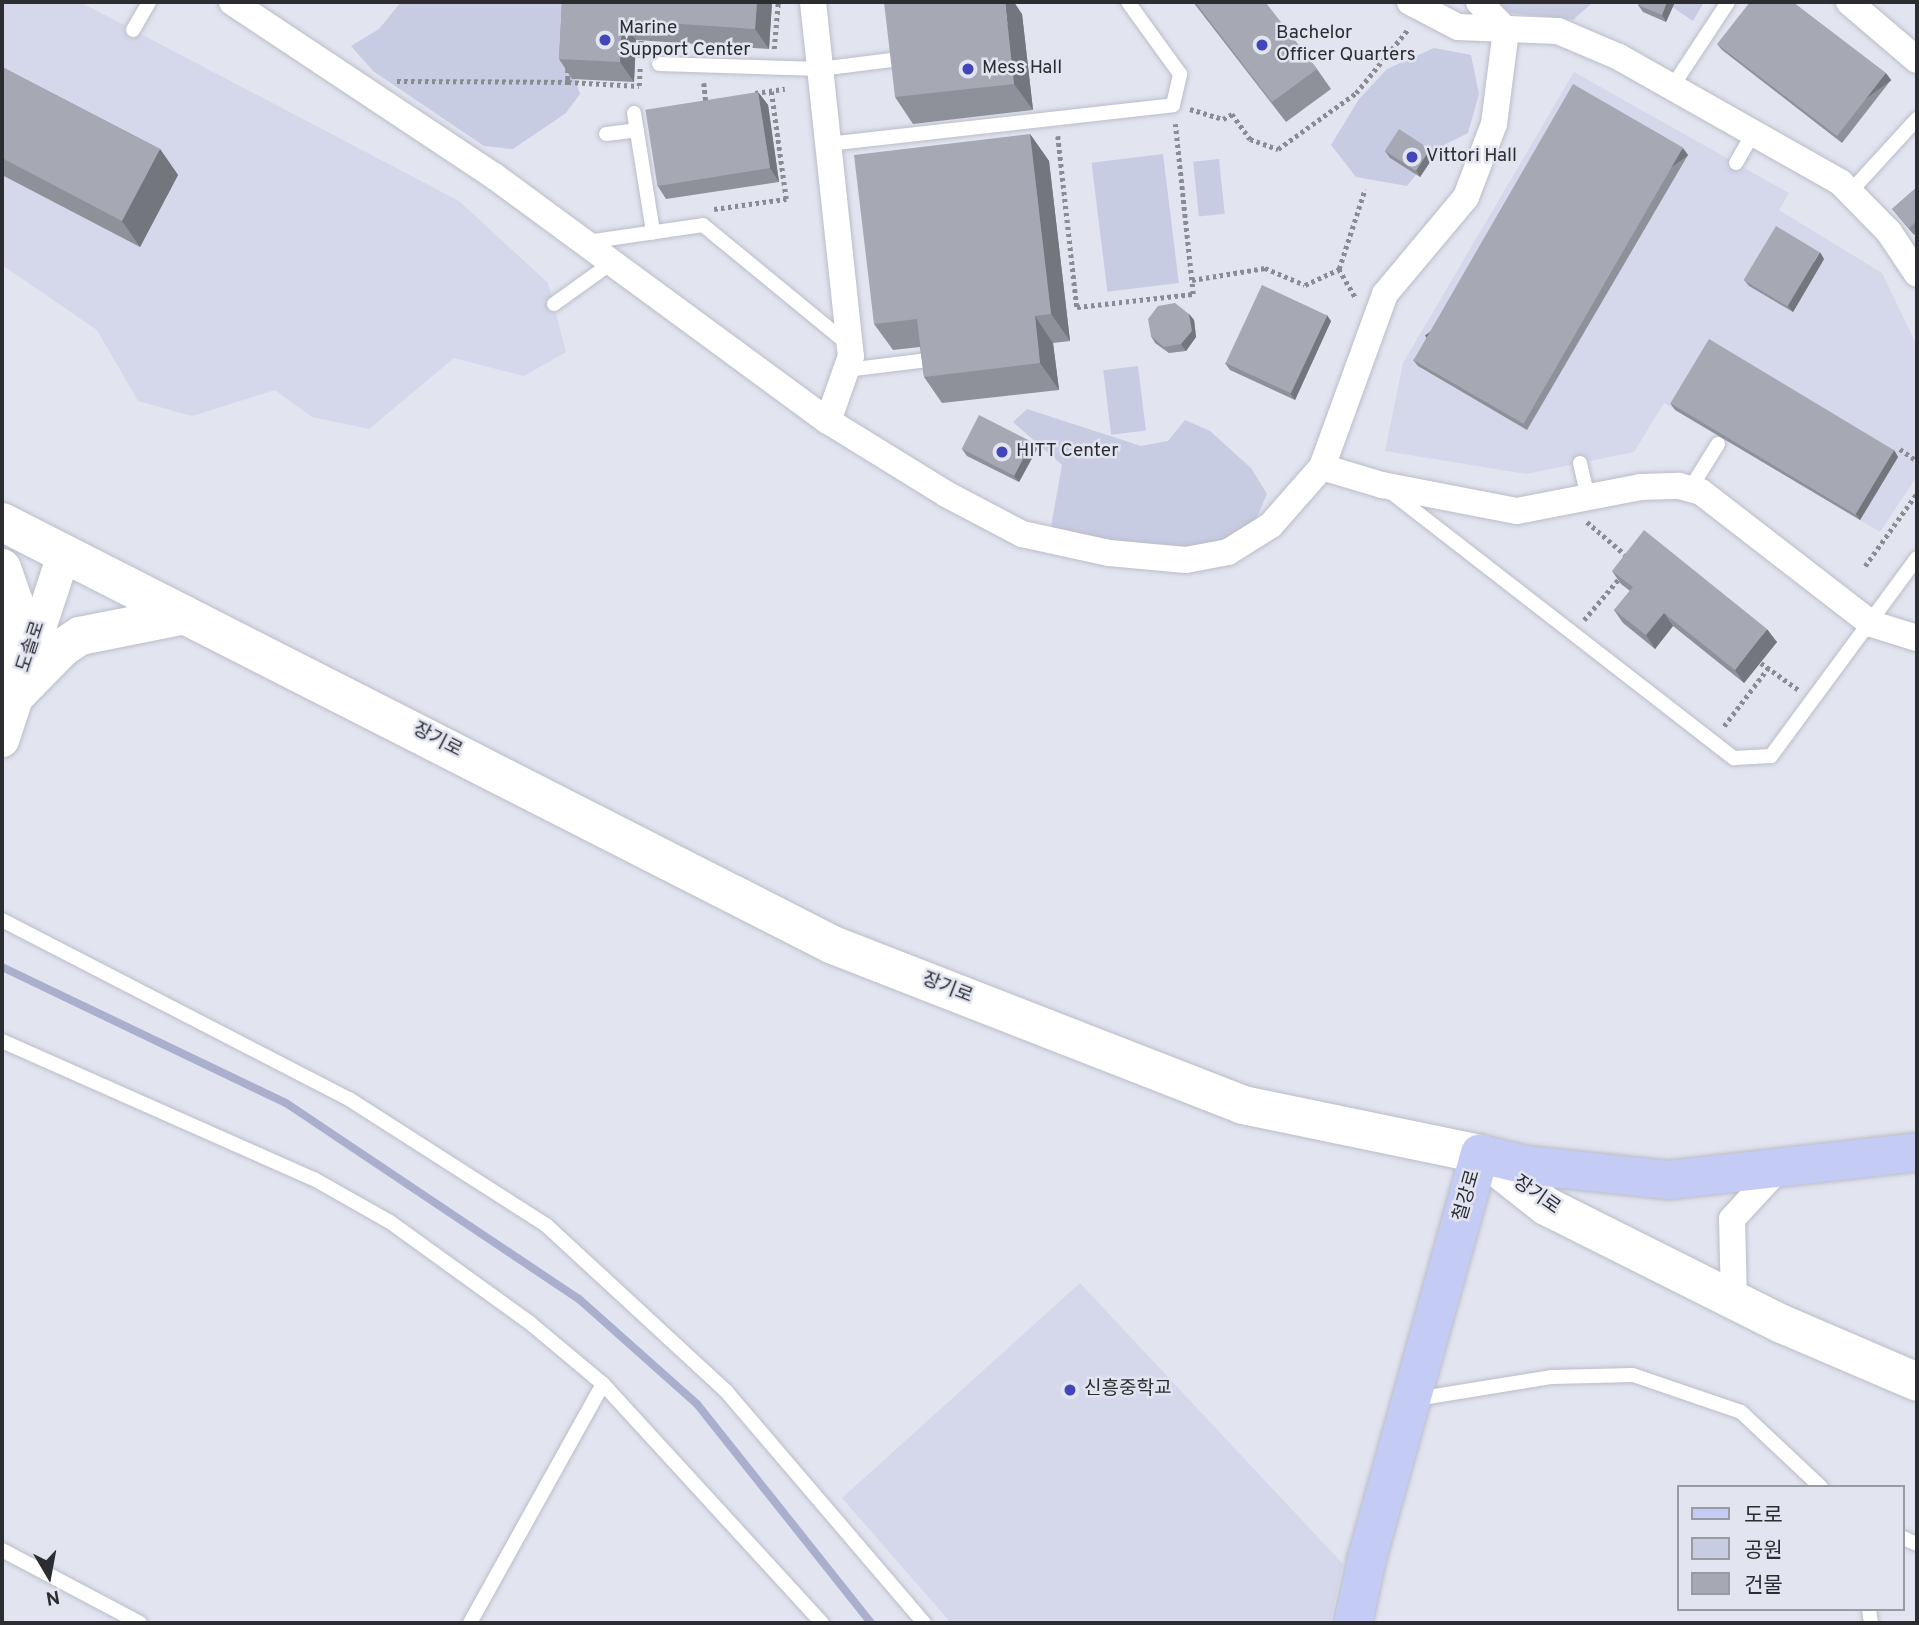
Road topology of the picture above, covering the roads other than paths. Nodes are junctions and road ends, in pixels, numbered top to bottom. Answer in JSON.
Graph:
{"nodes":[{"id":1,"x":149,"y":2,"type":"edge"},
{"id":2,"x":232,"y":2,"type":"edge"},
{"id":3,"x":813,"y":2,"type":"edge"},
{"id":4,"x":1128,"y":2,"type":"edge"},
{"id":5,"x":1479,"y":2,"type":"edge"},
{"id":6,"x":1728,"y":2,"type":"edge"},
{"id":7,"x":1849,"y":2,"type":"edge"},
{"id":8,"x":1417,"y":5,"type":"edge"},
{"id":9,"x":133,"y":30,"type":"dead end"},
{"id":10,"x":1506,"y":30,"type":"junction"},
{"id":11,"x":899,"y":59,"type":"edge"},
{"id":12,"x":1917,"y":60,"type":"edge"},
{"id":13,"x":659,"y":64,"type":"dead end"},
{"id":14,"x":821,"y":76,"type":"junction"},
{"id":15,"x":1672,"y":87,"type":"junction"},
{"id":16,"x":635,"y":113,"type":"dead end"},
{"id":17,"x":1917,"y":119,"type":"edge"},
{"id":18,"x":637,"y":130,"type":"junction"},
{"id":19,"x":1753,"y":133,"type":"junction"},
{"id":20,"x":606,"y":134,"type":"dead end"},
{"id":21,"x":828,"y":145,"type":"junction"},
{"id":22,"x":1736,"y":163,"type":"dead end"},
{"id":23,"x":1850,"y":192,"type":"junction"},
{"id":24,"x":653,"y":232,"type":"junction"},
{"id":25,"x":587,"y":242,"type":"junction"},
{"id":26,"x":614,"y":261,"type":"junction"},
{"id":27,"x":1917,"y":274,"type":"edge"},
{"id":28,"x":554,"y":304,"type":"dead end"},
{"id":29,"x":848,"y":357,"type":"junction"},
{"id":30,"x":929,"y":360,"type":"edge"},
{"id":31,"x":828,"y":421,"type":"junction"},
{"id":32,"x":1718,"y":444,"type":"dead end"},
{"id":33,"x":1580,"y":463,"type":"dead end"},
{"id":34,"x":1322,"y":467,"type":"junction"},
{"id":35,"x":1382,"y":485,"type":"junction"},
{"id":36,"x":1690,"y":489,"type":"junction"},
{"id":37,"x":1588,"y":497,"type":"junction"},
{"id":38,"x":2,"y":522,"type":"edge"},
{"id":39,"x":63,"y":554,"type":"junction"},
{"id":40,"x":1917,"y":558,"type":"edge"},
{"id":41,"x":2,"y":568,"type":"edge"},
{"id":42,"x":185,"y":615,"type":"junction"},
{"id":43,"x":1872,"y":624,"type":"junction"},
{"id":44,"x":1917,"y":638,"type":"edge"},
{"id":45,"x":16,"y":695,"type":"junction"},
{"id":46,"x":2,"y":740,"type":"edge"},
{"id":47,"x":2,"y":920,"type":"edge"},
{"id":48,"x":2,"y":1041,"type":"edge"},
{"id":49,"x":1917,"y":1152,"type":"edge"},
{"id":50,"x":1480,"y":1154,"type":"junction"},
{"id":51,"x":1780,"y":1167,"type":"junction"},
{"id":52,"x":1734,"y":1300,"type":"junction"},
{"id":53,"x":1917,"y":1382,"type":"edge"},
{"id":54,"x":603,"y":1384,"type":"junction"},
{"id":55,"x":1411,"y":1400,"type":"junction"},
{"id":56,"x":1819,"y":1485,"type":"edge"},
{"id":57,"x":2,"y":1550,"type":"edge"},
{"id":58,"x":140,"y":1623,"type":"edge"},
{"id":59,"x":470,"y":1623,"type":"edge"},
{"id":60,"x":822,"y":1623,"type":"edge"},
{"id":61,"x":924,"y":1623,"type":"edge"},
{"id":62,"x":1353,"y":1623,"type":"edge"}],
"edges":[{"from":1,"to":9,"type":"lane"},
{"from":2,"to":25,"type":"street"},
{"from":3,"to":14,"type":"street"},
{"from":4,"to":21,"type":"lane"},
{"from":5,"to":10,"type":"street"},
{"from":6,"to":15,"type":"lane"},
{"from":7,"to":12,"type":"street"},
{"from":8,"to":10,"type":"street"},
{"from":10,"to":15,"type":"street"},
{"from":10,"to":34,"type":"street"},
{"from":11,"to":14,"type":"lane"},
{"from":13,"to":14,"type":"lane"},
{"from":14,"to":21,"type":"street"},
{"from":15,"to":19,"type":"street"},
{"from":16,"to":18,"type":"lane"},
{"from":17,"to":23,"type":"lane"},
{"from":18,"to":20,"type":"lane"},
{"from":18,"to":24,"type":"lane"},
{"from":19,"to":22,"type":"lane"},
{"from":19,"to":23,"type":"street"},
{"from":21,"to":29,"type":"street"},
{"from":23,"to":27,"type":"street"},
{"from":24,"to":25,"type":"lane"},
{"from":24,"to":29,"type":"lane"},
{"from":25,"to":26,"type":"street"},
{"from":26,"to":28,"type":"lane"},
{"from":26,"to":31,"type":"street"},
{"from":29,"to":30,"type":"lane"},
{"from":29,"to":31,"type":"street"},
{"from":31,"to":34,"type":"street"},
{"from":32,"to":36,"type":"lane"},
{"from":33,"to":37,"type":"lane"},
{"from":34,"to":35,"type":"street"},
{"from":35,"to":37,"type":"street"},
{"from":35,"to":43,"type":"lane"},
{"from":36,"to":37,"type":"street"},
{"from":36,"to":43,"type":"street"},
{"from":38,"to":39,"type":"main road","name":"장기로"},
{"from":39,"to":42,"type":"main road","name":"장기로"},
{"from":39,"to":45,"type":"street","name":"도솔로"},
{"from":40,"to":43,"type":"lane"},
{"from":41,"to":45,"type":"main road"},
{"from":42,"to":45,"type":"main road"},
{"from":42,"to":50,"type":"main road","name":"장기로"},
{"from":43,"to":44,"type":"street"},
{"from":45,"to":46,"type":"street","name":"도솔로"},
{"from":47,"to":61,"type":"lane"},
{"from":48,"to":54,"type":"lane"},
{"from":49,"to":51,"type":"main road","name":"철강로"},
{"from":50,"to":51,"type":"main road","name":"철강로"},
{"from":50,"to":52,"type":"main road","name":"장기로"},
{"from":50,"to":55,"type":"main road","name":"철강로"},
{"from":51,"to":52,"type":"street"},
{"from":52,"to":53,"type":"main road","name":"장기로"},
{"from":54,"to":59,"type":"lane"},
{"from":54,"to":60,"type":"lane"},
{"from":55,"to":56,"type":"lane"},
{"from":55,"to":62,"type":"main road","name":"철강로"},
{"from":57,"to":58,"type":"lane"}]}
